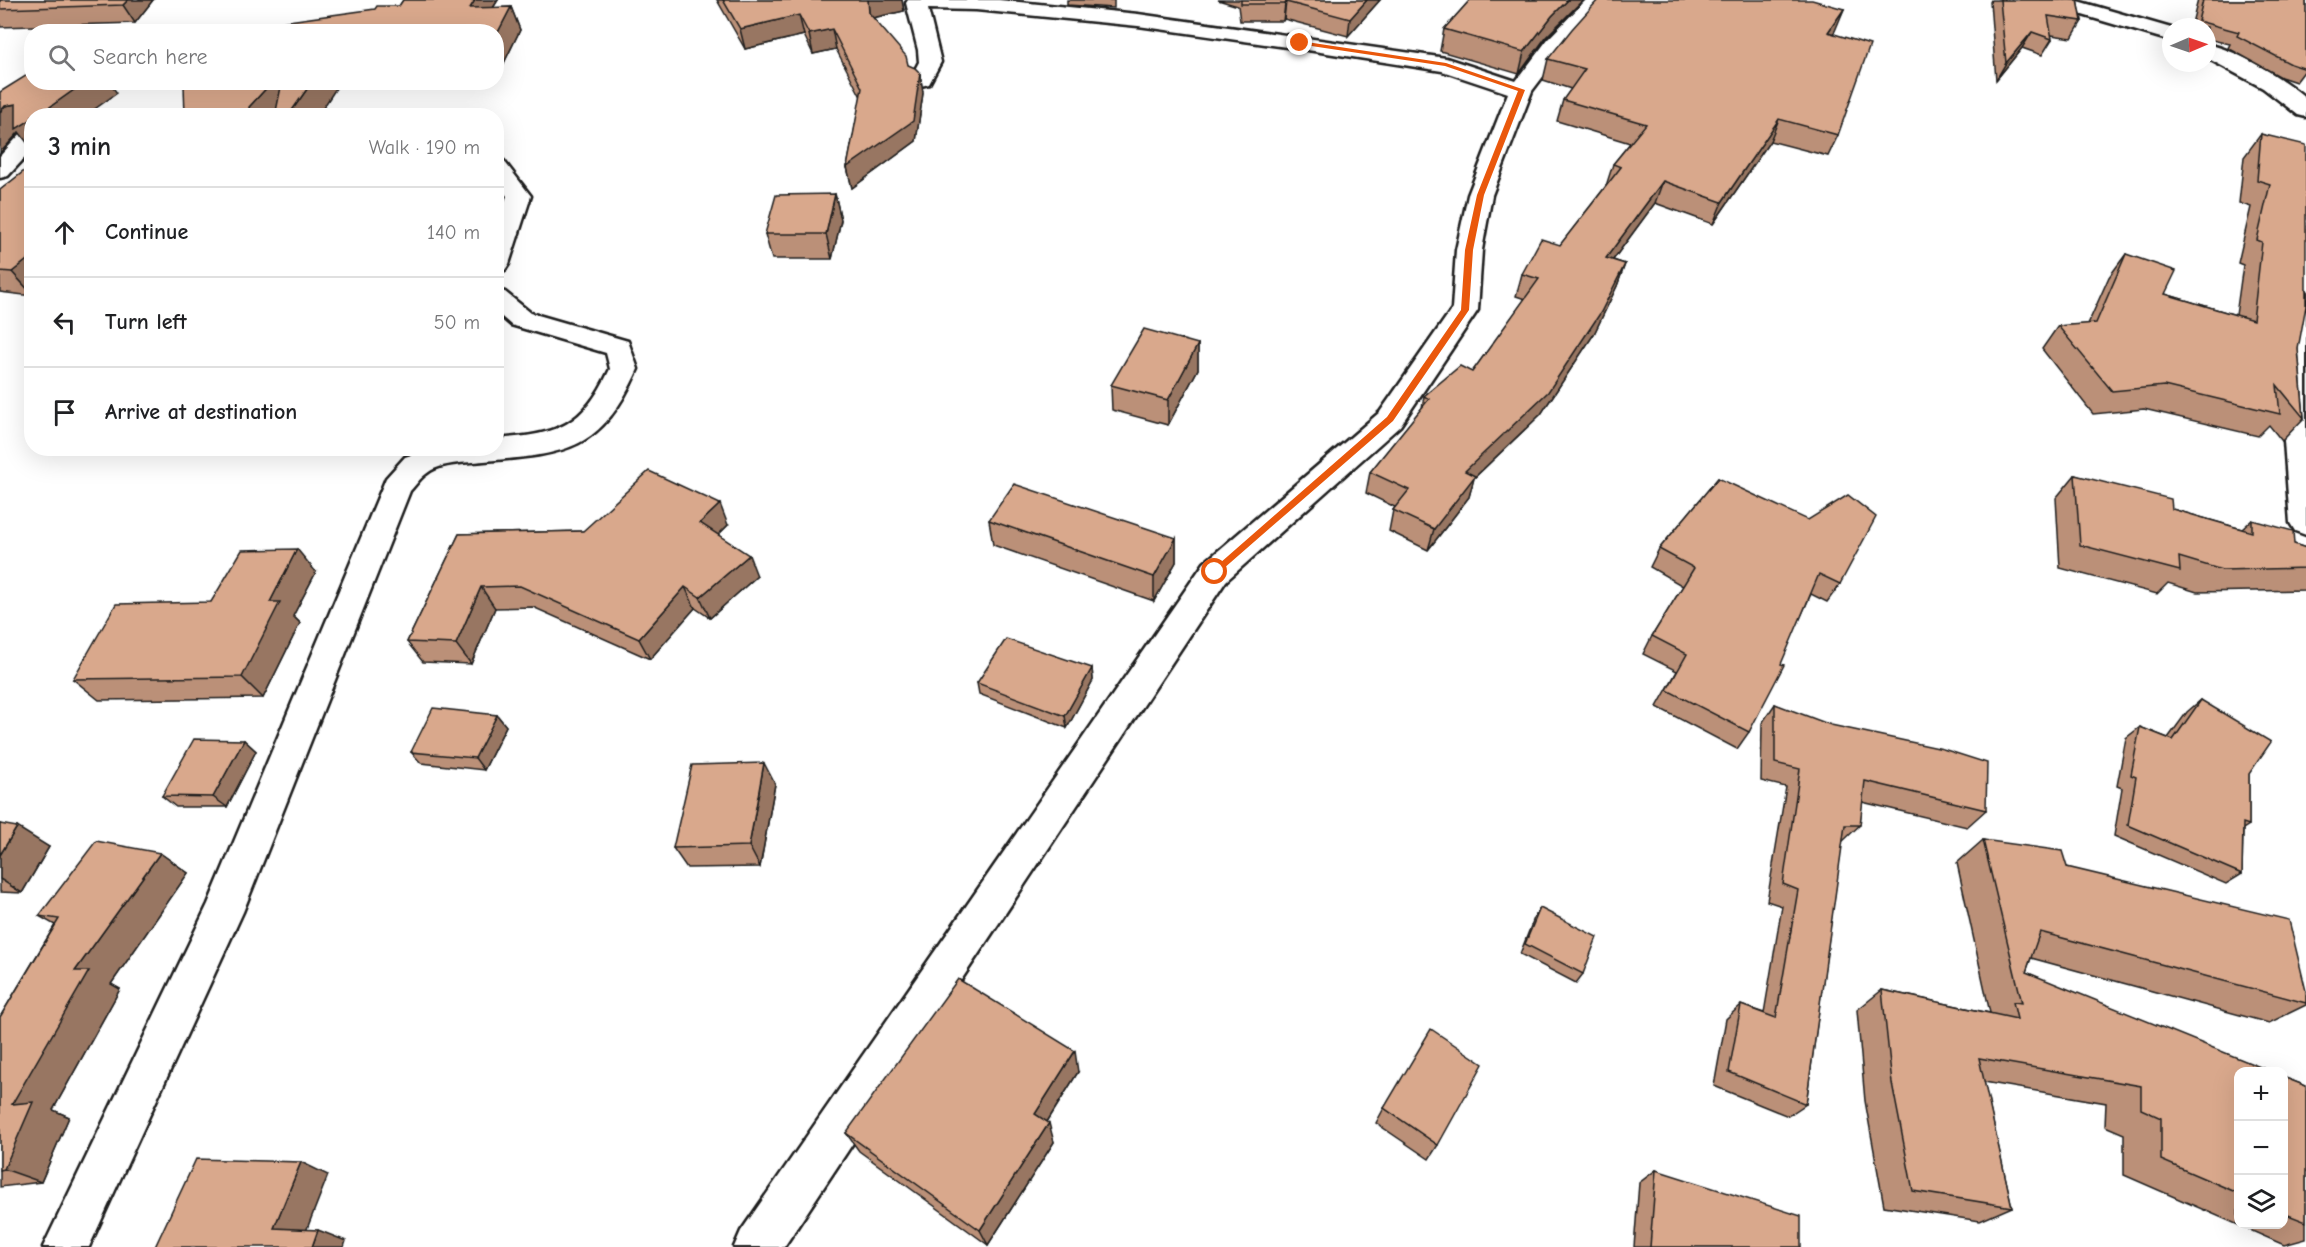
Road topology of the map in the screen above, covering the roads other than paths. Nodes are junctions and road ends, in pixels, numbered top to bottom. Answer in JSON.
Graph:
{"nodes":[{"id":1,"x":1598,"y":0,"type":"edge"},
{"id":2,"x":2052,"y":0,"type":"edge"},
{"id":3,"x":916,"y":1,"type":"edge"},
{"id":4,"x":2162,"y":31,"type":"edge"},
{"id":5,"x":2216,"y":54,"type":"edge"},
{"id":6,"x":921,"y":79,"type":"edge"},
{"id":7,"x":1521,"y":90,"type":"junction"},
{"id":8,"x":2301,"y":97,"type":"edge"},
{"id":9,"x":24,"y":144,"type":"edge"},
{"id":10,"x":0,"y":171,"type":"edge"},
{"id":11,"x":504,"y":176,"type":"edge"},
{"id":12,"x":504,"y":238,"type":"edge"},
{"id":13,"x":2306,"y":300,"type":"edge"},
{"id":14,"x":504,"y":305,"type":"edge"},
{"id":15,"x":2300,"y":374,"type":"edge"},
{"id":16,"x":504,"y":449,"type":"edge"},
{"id":17,"x":444,"y":456,"type":"edge"},
{"id":18,"x":2306,"y":523,"type":"edge"},
{"id":19,"x":66,"y":1247,"type":"edge"},
{"id":20,"x":757,"y":1247,"type":"edge"}],
"edges":[{"from":1,"to":7,"type":"street"},
{"from":2,"to":4,"type":"street"},
{"from":3,"to":6,"type":"street"},
{"from":3,"to":7,"type":"street"},
{"from":5,"to":8,"type":"street"},
{"from":7,"to":20,"type":"street"},
{"from":9,"to":10,"type":"street"},
{"from":11,"to":12,"type":"street"},
{"from":13,"to":15,"type":"street"},
{"from":14,"to":16,"type":"street"},
{"from":15,"to":18,"type":"street"},
{"from":17,"to":19,"type":"street"}]}
